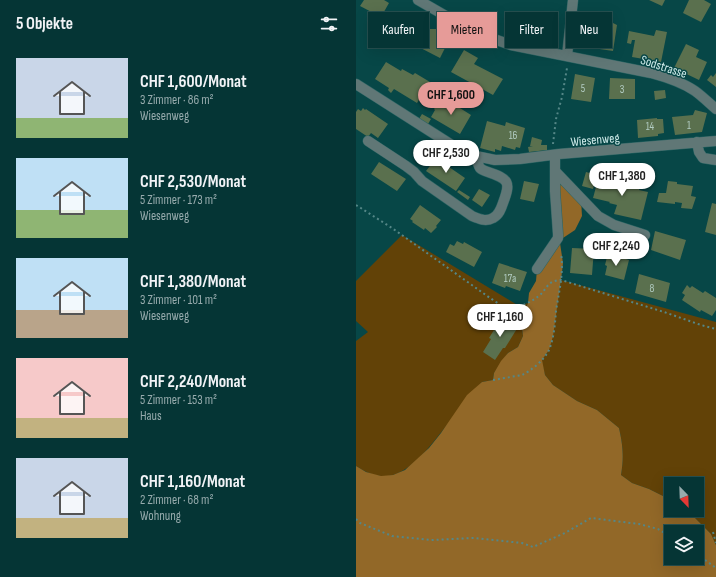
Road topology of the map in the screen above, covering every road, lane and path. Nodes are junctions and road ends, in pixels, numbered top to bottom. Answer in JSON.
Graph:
{"nodes":[{"id":1,"x":418,"y":0,"type":"edge"},
{"id":2,"x":573,"y":0,"type":"edge"},
{"id":3,"x":568,"y":56,"type":"junction"},
{"id":4,"x":356,"y":84,"type":"edge"},
{"id":5,"x":716,"y":109,"type":"edge"},
{"id":6,"x":368,"y":141,"type":"dead end"},
{"id":7,"x":716,"y":141,"type":"edge"},
{"id":8,"x":697,"y":142,"type":"junction"},
{"id":9,"x":553,"y":144,"type":"dead end"},
{"id":10,"x":555,"y":155,"type":"junction"},
{"id":11,"x":476,"y":156,"type":"junction"},
{"id":12,"x":716,"y":160,"type":"edge"},
{"id":13,"x":555,"y":171,"type":"junction"},
{"id":14,"x":356,"y":205,"type":"edge"},
{"id":15,"x":558,"y":234,"type":"junction"},
{"id":16,"x":645,"y":235,"type":"dead end"},
{"id":17,"x":537,"y":269,"type":"dead end"},
{"id":18,"x":561,"y":280,"type":"junction"},
{"id":19,"x":716,"y":329,"type":"edge"},
{"id":20,"x":493,"y":380,"type":"dead end"},
{"id":21,"x":356,"y":519,"type":"edge"},
{"id":22,"x":713,"y":532,"type":"dead end"},
{"id":23,"x":664,"y":533,"type":"edge"},
{"id":24,"x":716,"y":544,"type":"edge"},
{"id":25,"x":704,"y":559,"type":"edge"},
{"id":26,"x":716,"y":568,"type":"edge"}],
"edges":[{"from":1,"to":3,"type":"street","name":"Sodstrasse"},
{"from":2,"to":3,"type":"street"},
{"from":3,"to":5,"type":"street","name":"Sodstrasse"},
{"from":3,"to":9,"type":"path"},
{"from":4,"to":11,"type":"street","name":"Wiesenweg"},
{"from":6,"to":11,"type":"street"},
{"from":7,"to":8,"type":"street","name":"Wiesenweg"},
{"from":8,"to":10,"type":"street","name":"Wiesenweg"},
{"from":8,"to":12,"type":"street"},
{"from":10,"to":11,"type":"street","name":"Wiesenweg"},
{"from":10,"to":13,"type":"street"},
{"from":13,"to":15,"type":"street"},
{"from":13,"to":16,"type":"street"},
{"from":14,"to":18,"type":"path"},
{"from":15,"to":17,"type":"street"},
{"from":15,"to":18,"type":"path"},
{"from":18,"to":19,"type":"path"},
{"from":18,"to":20,"type":"path"},
{"from":21,"to":23,"type":"path"},
{"from":22,"to":24,"type":"path"},
{"from":25,"to":26,"type":"path"}]}
